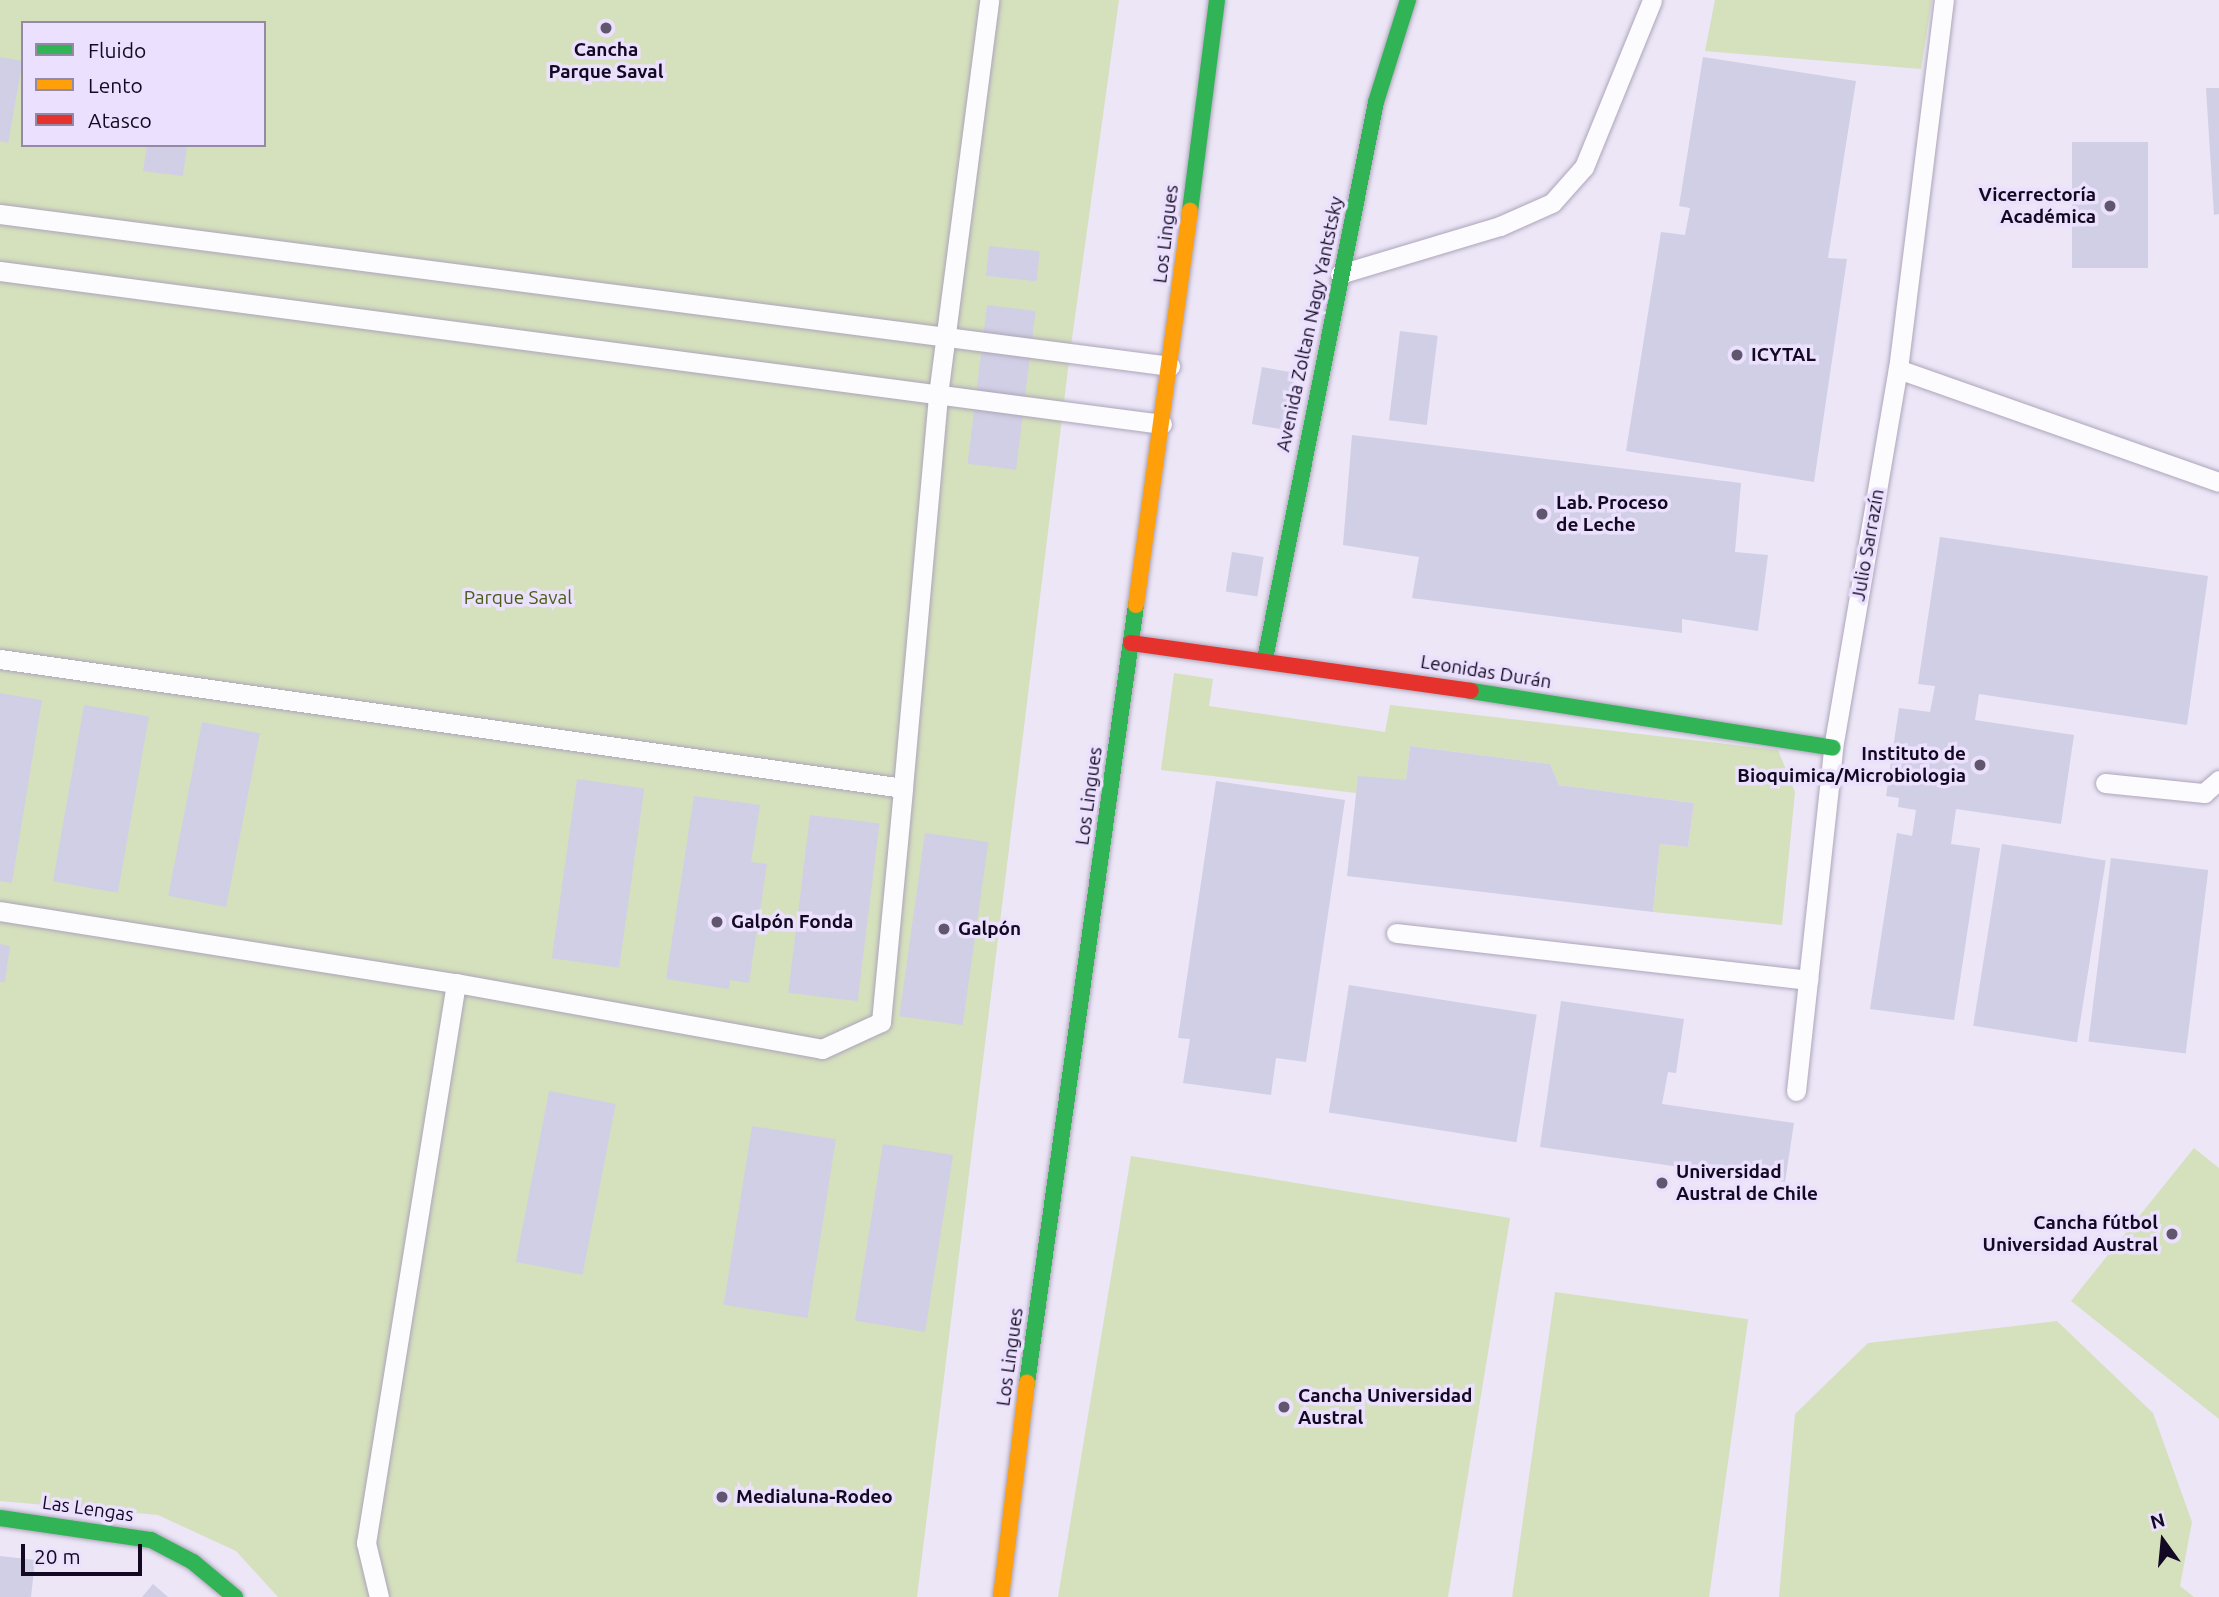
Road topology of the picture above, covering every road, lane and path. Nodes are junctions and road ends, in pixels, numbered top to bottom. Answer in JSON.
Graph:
{"nodes":[{"id":1,"x":989,"y":0,"type":"edge"},
{"id":2,"x":1217,"y":0,"type":"edge"},
{"id":3,"x":1408,"y":0,"type":"edge"},
{"id":4,"x":1653,"y":0,"type":"edge"},
{"id":5,"x":1944,"y":0,"type":"edge"},
{"id":6,"x":0,"y":214,"type":"edge"},
{"id":7,"x":0,"y":271,"type":"edge"},
{"id":8,"x":1340,"y":274,"type":"junction"},
{"id":9,"x":945,"y":338,"type":"junction"},
{"id":10,"x":1171,"y":366,"type":"junction"},
{"id":11,"x":1898,"y":369,"type":"junction"},
{"id":12,"x":938,"y":395,"type":"junction"},
{"id":13,"x":1162,"y":424,"type":"junction"},
{"id":14,"x":2219,"y":482,"type":"edge"},
{"id":15,"x":1131,"y":643,"type":"junction"},
{"id":16,"x":0,"y":659,"type":"edge"},
{"id":17,"x":1265,"y":659,"type":"junction"},
{"id":18,"x":1833,"y":748,"type":"junction"},
{"id":19,"x":2219,"y":780,"type":"edge"},
{"id":20,"x":2105,"y":783,"type":"dead end"},
{"id":21,"x":903,"y":788,"type":"junction"},
{"id":22,"x":0,"y":911,"type":"edge"},
{"id":23,"x":1396,"y":933,"type":"dead end"},
{"id":24,"x":1808,"y":980,"type":"junction"},
{"id":25,"x":456,"y":983,"type":"junction"},
{"id":26,"x":1796,"y":1091,"type":"dead end"},
{"id":27,"x":0,"y":1517,"type":"edge"},
{"id":28,"x":235,"y":1597,"type":"edge"},
{"id":29,"x":379,"y":1597,"type":"edge"},
{"id":30,"x":1001,"y":1597,"type":"edge"}],
"edges":[{"from":1,"to":9,"type":"lane"},
{"from":2,"to":10,"type":"street","name":"Los Lingues"},
{"from":3,"to":8,"type":"street","name":"Avenida Zoltan Nagy Yantstsky"},
{"from":4,"to":8,"type":"lane"},
{"from":5,"to":11,"type":"lane","name":"Julio Sarrazín"},
{"from":6,"to":9,"type":"lane"},
{"from":7,"to":12,"type":"lane"},
{"from":8,"to":17,"type":"street","name":"Avenida Zoltan Nagy Yantstsky"},
{"from":9,"to":10,"type":"lane"},
{"from":9,"to":12,"type":"lane"},
{"from":10,"to":13,"type":"street","name":"Los Lingues"},
{"from":11,"to":14,"type":"lane"},
{"from":11,"to":18,"type":"lane","name":"Julio Sarrazín"},
{"from":12,"to":13,"type":"lane"},
{"from":12,"to":21,"type":"lane"},
{"from":13,"to":15,"type":"street","name":"Los Lingues"},
{"from":15,"to":17,"type":"street","name":"Leonidas Durán"},
{"from":15,"to":30,"type":"street","name":"Los Lingues"},
{"from":16,"to":21,"type":"lane"},
{"from":17,"to":18,"type":"street","name":"Leonidas Durán"},
{"from":18,"to":24,"type":"lane","name":"Julio Sarrazín"},
{"from":19,"to":20,"type":"lane"},
{"from":21,"to":25,"type":"lane"},
{"from":22,"to":25,"type":"lane"},
{"from":23,"to":24,"type":"lane"},
{"from":24,"to":26,"type":"lane","name":"Julio Sarrazín"},
{"from":25,"to":29,"type":"lane"},
{"from":27,"to":28,"type":"street","name":"Las Lengas"}]}
